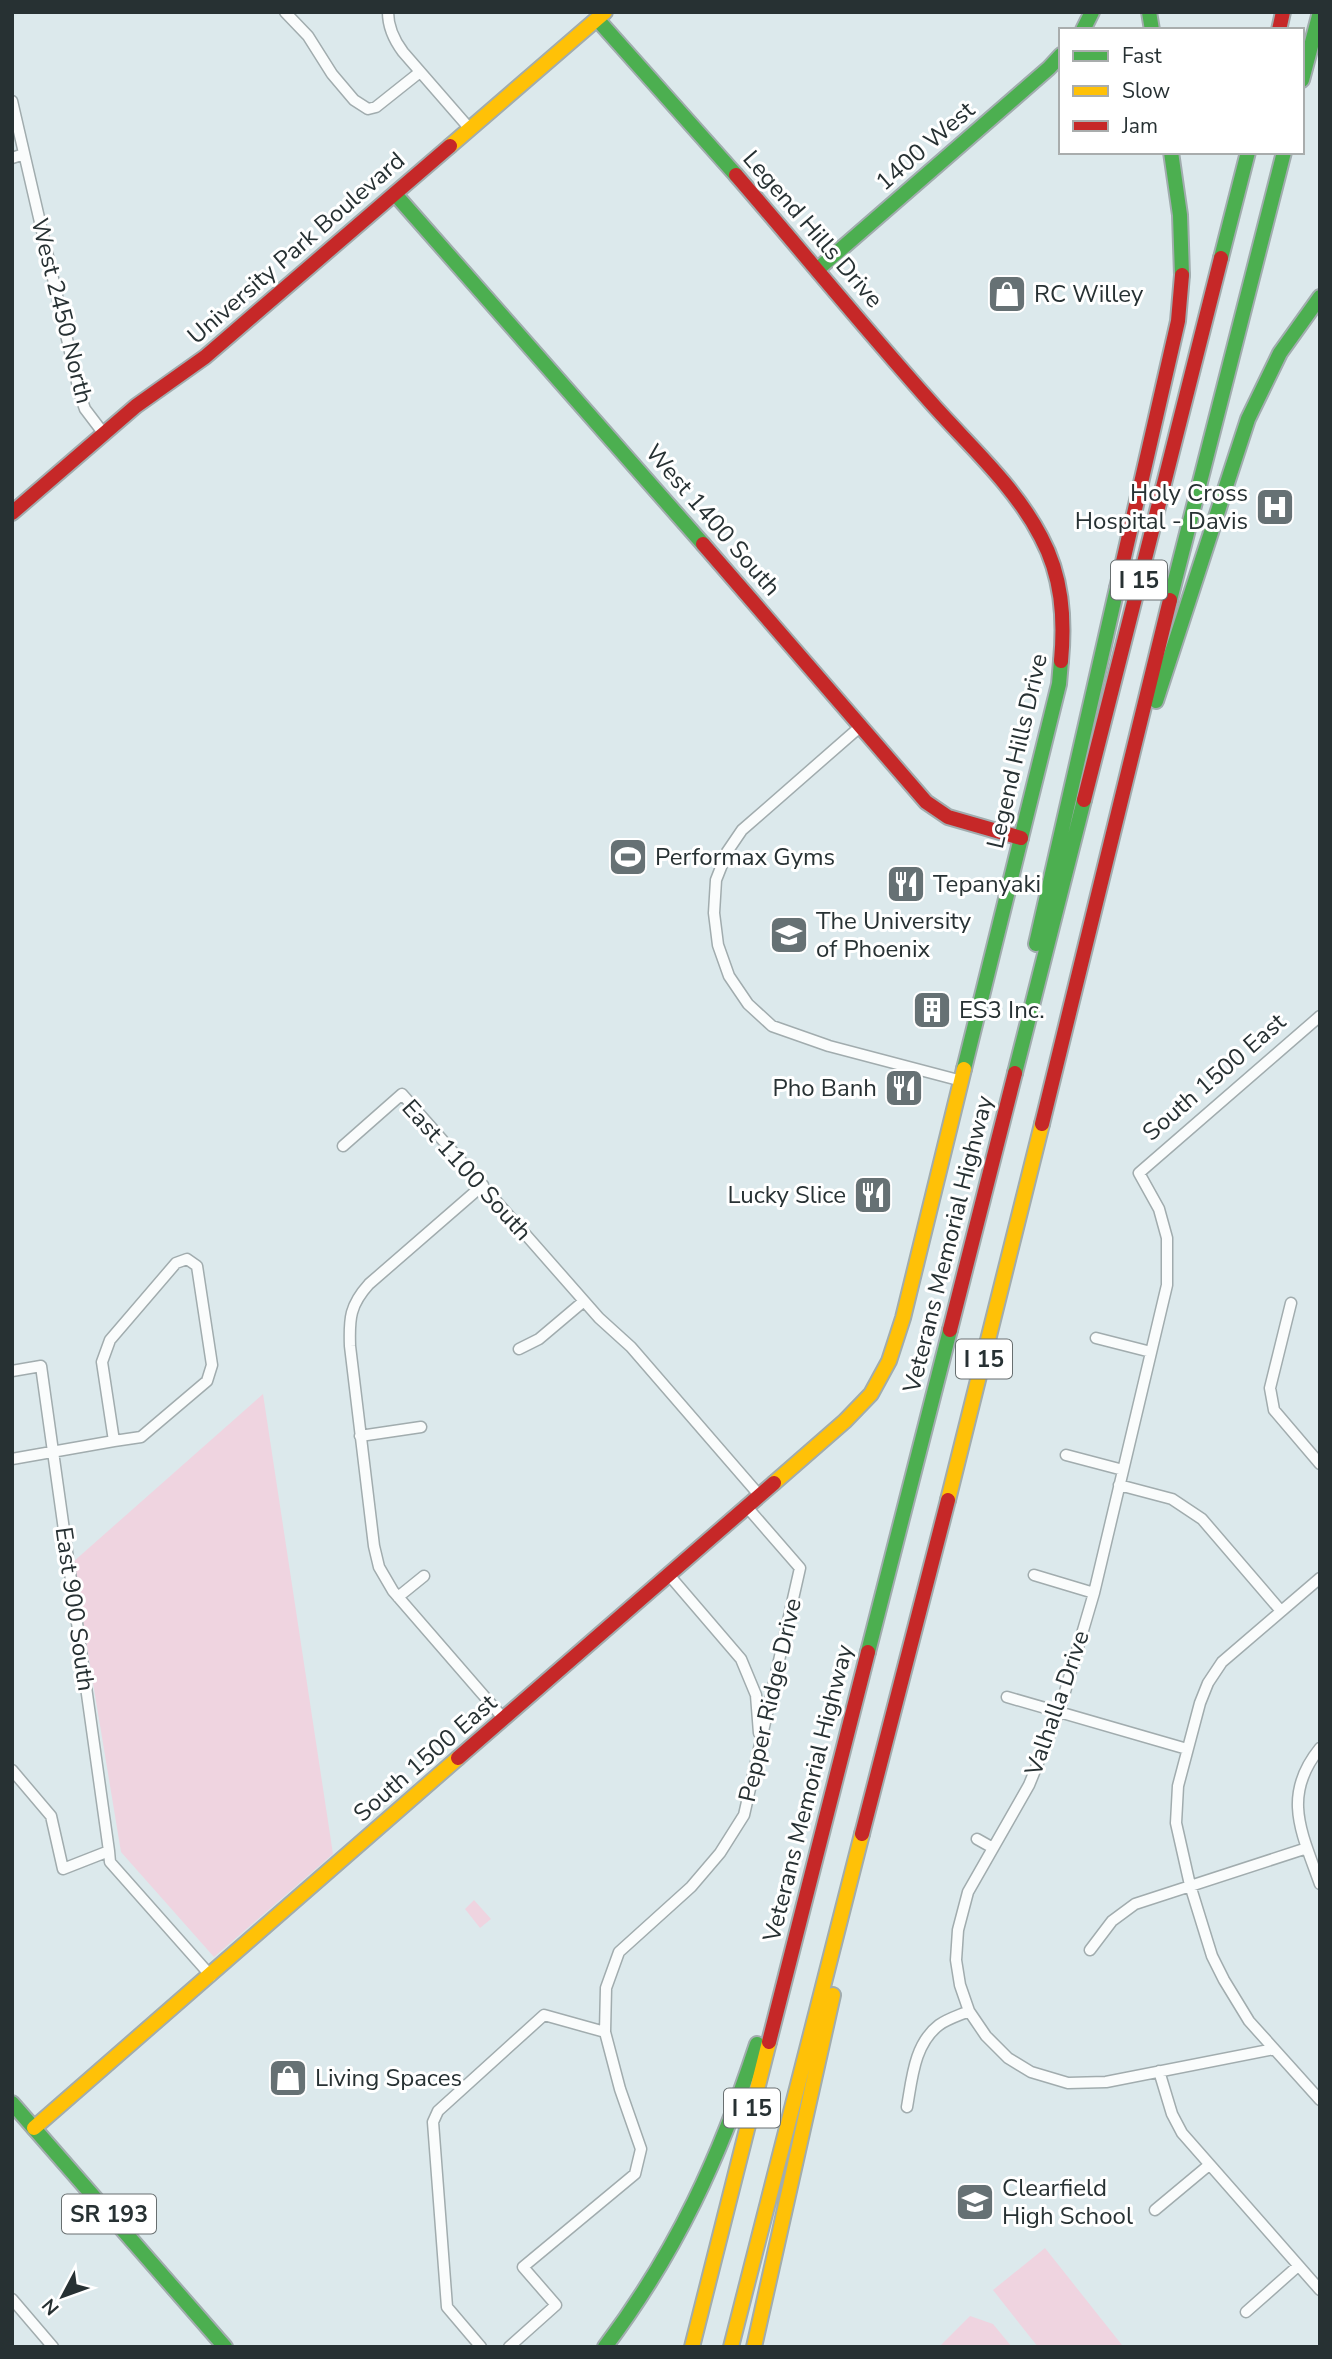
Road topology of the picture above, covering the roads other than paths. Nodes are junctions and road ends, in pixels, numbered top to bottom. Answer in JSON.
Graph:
{"nodes":[{"id":1,"x":285,"y":12,"type":"edge"},
{"id":2,"x":388,"y":12,"type":"edge"},
{"id":3,"x":1092,"y":12,"type":"edge"},
{"id":4,"x":1320,"y":12,"type":"edge"},
{"id":5,"x":601,"y":16,"type":"edge"},
{"id":6,"x":1084,"y":28,"type":"edge"},
{"id":7,"x":1059,"y":57,"type":"edge"},
{"id":8,"x":420,"y":72,"type":"junction"},
{"id":9,"x":1304,"y":72,"type":"edge"},
{"id":10,"x":12,"y":101,"type":"edge"},
{"id":11,"x":470,"y":128,"type":"junction"},
{"id":12,"x":24,"y":154,"type":"junction"},
{"id":13,"x":1171,"y":154,"type":"edge"},
{"id":14,"x":1247,"y":154,"type":"edge"},
{"id":15,"x":1283,"y":154,"type":"edge"},
{"id":16,"x":12,"y":158,"type":"edge"},
{"id":17,"x":395,"y":194,"type":"junction"},
{"id":18,"x":818,"y":269,"type":"junction"},
{"id":19,"x":1320,"y":297,"type":"edge"},
{"id":20,"x":104,"y":433,"type":"junction"},
{"id":21,"x":12,"y":513,"type":"edge"},
{"id":22,"x":861,"y":726,"type":"junction"},
{"id":23,"x":1126,"y":780,"type":"junction"},
{"id":24,"x":1021,"y":838,"type":"junction"},
{"id":25,"x":1032,"y":1009,"type":"junction"},
{"id":26,"x":1320,"y":1016,"type":"edge"},
{"id":27,"x":962,"y":1081,"type":"junction"},
{"id":28,"x":343,"y":1146,"type":"dead end"},
{"id":29,"x":1139,"y":1173,"type":"joint"},
{"id":30,"x":483,"y":1185,"type":"junction"},
{"id":31,"x":584,"y":1301,"type":"junction"},
{"id":32,"x":1291,"y":1303,"type":"dead end"},
{"id":33,"x":1096,"y":1338,"type":"dead end"},
{"id":34,"x":519,"y":1349,"type":"dead end"},
{"id":35,"x":1151,"y":1352,"type":"junction"},
{"id":36,"x":12,"y":1371,"type":"edge"},
{"id":37,"x":845,"y":1421,"type":"joint"},
{"id":38,"x":421,"y":1427,"type":"dead end"},
{"id":39,"x":360,"y":1436,"type":"junction"},
{"id":40,"x":114,"y":1441,"type":"junction"},
{"id":41,"x":54,"y":1452,"type":"junction"},
{"id":42,"x":1066,"y":1455,"type":"dead end"},
{"id":43,"x":12,"y":1459,"type":"edge"},
{"id":44,"x":1320,"y":1464,"type":"edge"},
{"id":45,"x":1123,"y":1470,"type":"junction"},
{"id":46,"x":1119,"y":1485,"type":"junction"},
{"id":47,"x":760,"y":1496,"type":"junction"},
{"id":48,"x":747,"y":1507,"type":"junction"},
{"id":49,"x":669,"y":1575,"type":"junction"},
{"id":50,"x":1034,"y":1575,"type":"dead end"},
{"id":51,"x":424,"y":1576,"type":"dead end"},
{"id":52,"x":1320,"y":1578,"type":"edge"},
{"id":53,"x":1094,"y":1593,"type":"junction"},
{"id":54,"x":398,"y":1597,"type":"junction"},
{"id":55,"x":1281,"y":1611,"type":"junction"},
{"id":56,"x":1007,"y":1697,"type":"dead end"},
{"id":57,"x":1059,"y":1712,"type":"junction"},
{"id":58,"x":504,"y":1719,"type":"junction"},
{"id":59,"x":760,"y":1744,"type":"junction"},
{"id":60,"x":1320,"y":1748,"type":"edge"},
{"id":61,"x":1187,"y":1749,"type":"junction"},
{"id":62,"x":12,"y":1770,"type":"edge"},
{"id":63,"x":976,"y":1839,"type":"dead end"},
{"id":64,"x":993,"y":1848,"type":"junction"},
{"id":65,"x":1307,"y":1848,"type":"junction"},
{"id":66,"x":109,"y":1851,"type":"junction"},
{"id":67,"x":811,"y":1870,"type":"junction"},
{"id":68,"x":1320,"y":1884,"type":"edge"},
{"id":69,"x":1190,"y":1885,"type":"junction"},
{"id":70,"x":836,"y":1937,"type":"junction"},
{"id":71,"x":1090,"y":1950,"type":"dead end"},
{"id":72,"x":211,"y":1976,"type":"junction"},
{"id":73,"x":969,"y":2011,"type":"junction"},
{"id":74,"x":605,"y":2032,"type":"junction"},
{"id":75,"x":1274,"y":2049,"type":"junction"},
{"id":76,"x":1159,"y":2071,"type":"junction"},
{"id":77,"x":1320,"y":2100,"type":"edge"},
{"id":78,"x":12,"y":2103,"type":"edge"},
{"id":79,"x":907,"y":2107,"type":"dead end"},
{"id":80,"x":34,"y":2128,"type":"junction"},
{"id":81,"x":1209,"y":2165,"type":"junction"},
{"id":82,"x":1155,"y":2210,"type":"dead end"},
{"id":83,"x":1298,"y":2266,"type":"junction"},
{"id":84,"x":1320,"y":2290,"type":"edge"},
{"id":85,"x":12,"y":2299,"type":"edge"},
{"id":86,"x":1245,"y":2312,"type":"dead end"},
{"id":87,"x":53,"y":2347,"type":"edge"},
{"id":88,"x":225,"y":2347,"type":"edge"},
{"id":89,"x":481,"y":2347,"type":"edge"},
{"id":90,"x":509,"y":2347,"type":"edge"},
{"id":91,"x":605,"y":2347,"type":"edge"},
{"id":92,"x":692,"y":2347,"type":"edge"},
{"id":93,"x":731,"y":2347,"type":"edge"},
{"id":94,"x":754,"y":2347,"type":"edge"}],
"edges":[{"from":1,"to":8,"type":"street"},
{"from":2,"to":8,"type":"street"},
{"from":3,"to":6,"type":"main road"},
{"from":4,"to":9,"type":"main road"},
{"from":5,"to":11,"type":"main road","name":"University Park Boulevard"},
{"from":5,"to":18,"type":"main road","name":"Legend Hills Drive"},
{"from":7,"to":18,"type":"main road","name":"1400 West"},
{"from":8,"to":11,"type":"street"},
{"from":10,"to":12,"type":"street","name":"West 2450 North"},
{"from":11,"to":17,"type":"main road","name":"University Park Boulevard"},
{"from":12,"to":16,"type":"street"},
{"from":12,"to":20,"type":"street","name":"West 2450 North"},
{"from":13,"to":25,"type":"main road"},
{"from":14,"to":25,"type":"main road","name":"Veterans Memorial Highway","number":"I 15"},
{"from":15,"to":23,"type":"main road","number":"I 15"},
{"from":17,"to":20,"type":"main road","name":"University Park Boulevard"},
{"from":17,"to":22,"type":"main road","name":"West 1400 South"},
{"from":18,"to":24,"type":"main road","name":"Legend Hills Drive"},
{"from":19,"to":23,"type":"main road"},
{"from":20,"to":21,"type":"main road","name":"University Park Boulevard"},
{"from":22,"to":24,"type":"main road","name":"West 1400 South"},
{"from":22,"to":27,"type":"street"},
{"from":23,"to":70,"type":"main road","number":"I 15"},
{"from":24,"to":27,"type":"main road","name":"Legend Hills Drive"},
{"from":25,"to":67,"type":"main road","name":"Veterans Memorial Highway","number":"I 15"},
{"from":26,"to":29,"type":"street","name":"South 1500 East"},
{"from":27,"to":37,"type":"main road","name":"Legend Hills Drive"},
{"from":28,"to":30,"type":"street","name":"East 1100 South"},
{"from":29,"to":35,"type":"street","name":"Valhalla Drive"},
{"from":30,"to":31,"type":"street","name":"East 1100 South"},
{"from":30,"to":39,"type":"street"},
{"from":31,"to":34,"type":"street"},
{"from":31,"to":47,"type":"street","name":"East 1100 South"},
{"from":32,"to":44,"type":"street"},
{"from":33,"to":35,"type":"street"},
{"from":35,"to":45,"type":"street","name":"Valhalla Drive"},
{"from":36,"to":41,"type":"street","name":"East 900 South"},
{"from":37,"to":47,"type":"main road","name":"South 1500 East"},
{"from":38,"to":39,"type":"street"},
{"from":39,"to":54,"type":"street"},
{"from":40,"to":40,"type":"street"},
{"from":40,"to":41,"type":"street"},
{"from":41,"to":43,"type":"street"},
{"from":41,"to":66,"type":"street","name":"East 900 South"},
{"from":42,"to":45,"type":"street"},
{"from":45,"to":46,"type":"street","name":"Valhalla Drive"},
{"from":46,"to":53,"type":"street","name":"Valhalla Drive"},
{"from":46,"to":55,"type":"street"},
{"from":47,"to":48,"type":"main road","name":"South 1500 East"},
{"from":48,"to":49,"type":"main road","name":"South 1500 East"},
{"from":48,"to":59,"type":"street","name":"Pepper Ridge Drive"},
{"from":49,"to":58,"type":"main road","name":"South 1500 East"},
{"from":49,"to":59,"type":"street"},
{"from":50,"to":53,"type":"street"},
{"from":51,"to":54,"type":"street"},
{"from":52,"to":55,"type":"street"},
{"from":53,"to":57,"type":"street","name":"Valhalla Drive"},
{"from":54,"to":58,"type":"street"},
{"from":55,"to":61,"type":"street"},
{"from":56,"to":57,"type":"street"},
{"from":57,"to":61,"type":"street"},
{"from":57,"to":64,"type":"street","name":"Valhalla Drive"},
{"from":58,"to":72,"type":"main road","name":"South 1500 East"},
{"from":59,"to":74,"type":"street","name":"Pepper Ridge Drive"},
{"from":60,"to":65,"type":"street"},
{"from":61,"to":69,"type":"street"},
{"from":62,"to":66,"type":"street"},
{"from":63,"to":64,"type":"street"},
{"from":64,"to":73,"type":"street","name":"Valhalla Drive"},
{"from":65,"to":68,"type":"street"},
{"from":65,"to":69,"type":"street"},
{"from":66,"to":72,"type":"street"},
{"from":67,"to":91,"type":"main road"},
{"from":67,"to":92,"type":"main road","name":"Veterans Memorial Highway","number":"I 15"},
{"from":69,"to":71,"type":"street"},
{"from":69,"to":75,"type":"street"},
{"from":70,"to":93,"type":"main road","number":"I 15"},
{"from":70,"to":94,"type":"main road"},
{"from":72,"to":80,"type":"main road","name":"South 1500 East"},
{"from":73,"to":76,"type":"street","name":"Valhalla Drive"},
{"from":73,"to":79,"type":"street"},
{"from":74,"to":89,"type":"street"},
{"from":74,"to":90,"type":"street","name":"Pepper Ridge Drive"},
{"from":75,"to":76,"type":"street","name":"Valhalla Drive"},
{"from":75,"to":77,"type":"street"},
{"from":76,"to":81,"type":"street"},
{"from":78,"to":80,"type":"main road","number":"SR 193"},
{"from":80,"to":88,"type":"main road","number":"SR 193"},
{"from":81,"to":82,"type":"street"},
{"from":81,"to":83,"type":"street"},
{"from":83,"to":84,"type":"street"},
{"from":83,"to":86,"type":"street"},
{"from":85,"to":87,"type":"street"}]}
